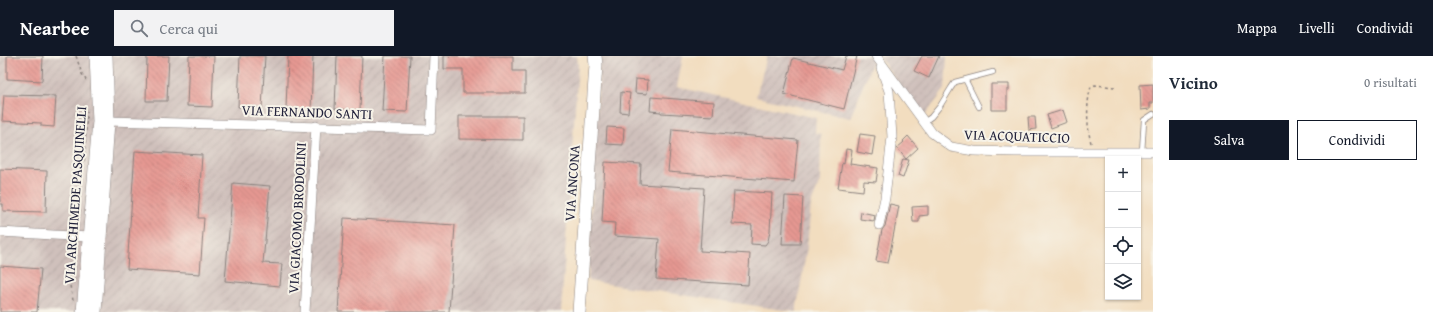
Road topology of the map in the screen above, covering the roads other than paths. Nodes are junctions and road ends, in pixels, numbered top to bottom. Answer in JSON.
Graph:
{"nodes":[{"id":1,"x":96,"y":56,"type":"edge"},
{"id":2,"x":106,"y":56,"type":"edge"},
{"id":3,"x":434,"y":56,"type":"edge"},
{"id":4,"x":586,"y":56,"type":"edge"},
{"id":5,"x":595,"y":56,"type":"edge"},
{"id":6,"x":877,"y":57,"type":"edge"},
{"id":7,"x":993,"y":72,"type":"dead end"},
{"id":8,"x":966,"y":80,"type":"junction"},
{"id":9,"x":979,"y":107,"type":"dead end"},
{"id":10,"x":1153,"y":114,"type":"edge"},
{"id":11,"x":108,"y":121,"type":"junction"},
{"id":12,"x":924,"y":122,"type":"junction"},
{"id":13,"x":316,"y":126,"type":"junction"},
{"id":14,"x":1142,"y":152,"type":"junction"},
{"id":15,"x":1153,"y":152,"type":"edge"},
{"id":16,"x":879,"y":225,"type":"dead end"},
{"id":17,"x":0,"y":232,"type":"edge"},
{"id":18,"x":89,"y":237,"type":"junction"},
{"id":19,"x":78,"y":309,"type":"edge"},
{"id":20,"x":95,"y":312,"type":"edge"},
{"id":21,"x":306,"y":312,"type":"edge"},
{"id":22,"x":571,"y":312,"type":"edge"},
{"id":23,"x":579,"y":312,"type":"edge"}],
"edges":[{"from":1,"to":18,"type":"main road","name":"VIA ARCHIMEDE PASQUINELLI"},
{"from":2,"to":11,"type":"main road","name":"VIA ARCHIMEDE PASQUINELLI"},
{"from":3,"to":13,"type":"street","name":"VIA FERNANDO SANTI"},
{"from":4,"to":22,"type":"main road","name":"VIA ANCONA"},
{"from":5,"to":23,"type":"main road","name":"VIA ANCONA"},
{"from":6,"to":12,"type":"street","name":"VIA ACQUATICCIO"},
{"from":6,"to":16,"type":"street"},
{"from":7,"to":8,"type":"lane"},
{"from":8,"to":9,"type":"lane"},
{"from":8,"to":12,"type":"lane"},
{"from":10,"to":14,"type":"lane"},
{"from":11,"to":13,"type":"street","name":"VIA FERNANDO SANTI"},
{"from":11,"to":20,"type":"main road","name":"VIA ARCHIMEDE PASQUINELLI"},
{"from":12,"to":14,"type":"street","name":"VIA ACQUATICCIO"},
{"from":13,"to":21,"type":"street","name":"VIA GIACOMO BRODOLINI"},
{"from":14,"to":15,"type":"street","name":"VIA ACQUATICCIO"},
{"from":17,"to":18,"type":"street"},
{"from":18,"to":19,"type":"main road","name":"VIA ARCHIMEDE PASQUINELLI"}]}
